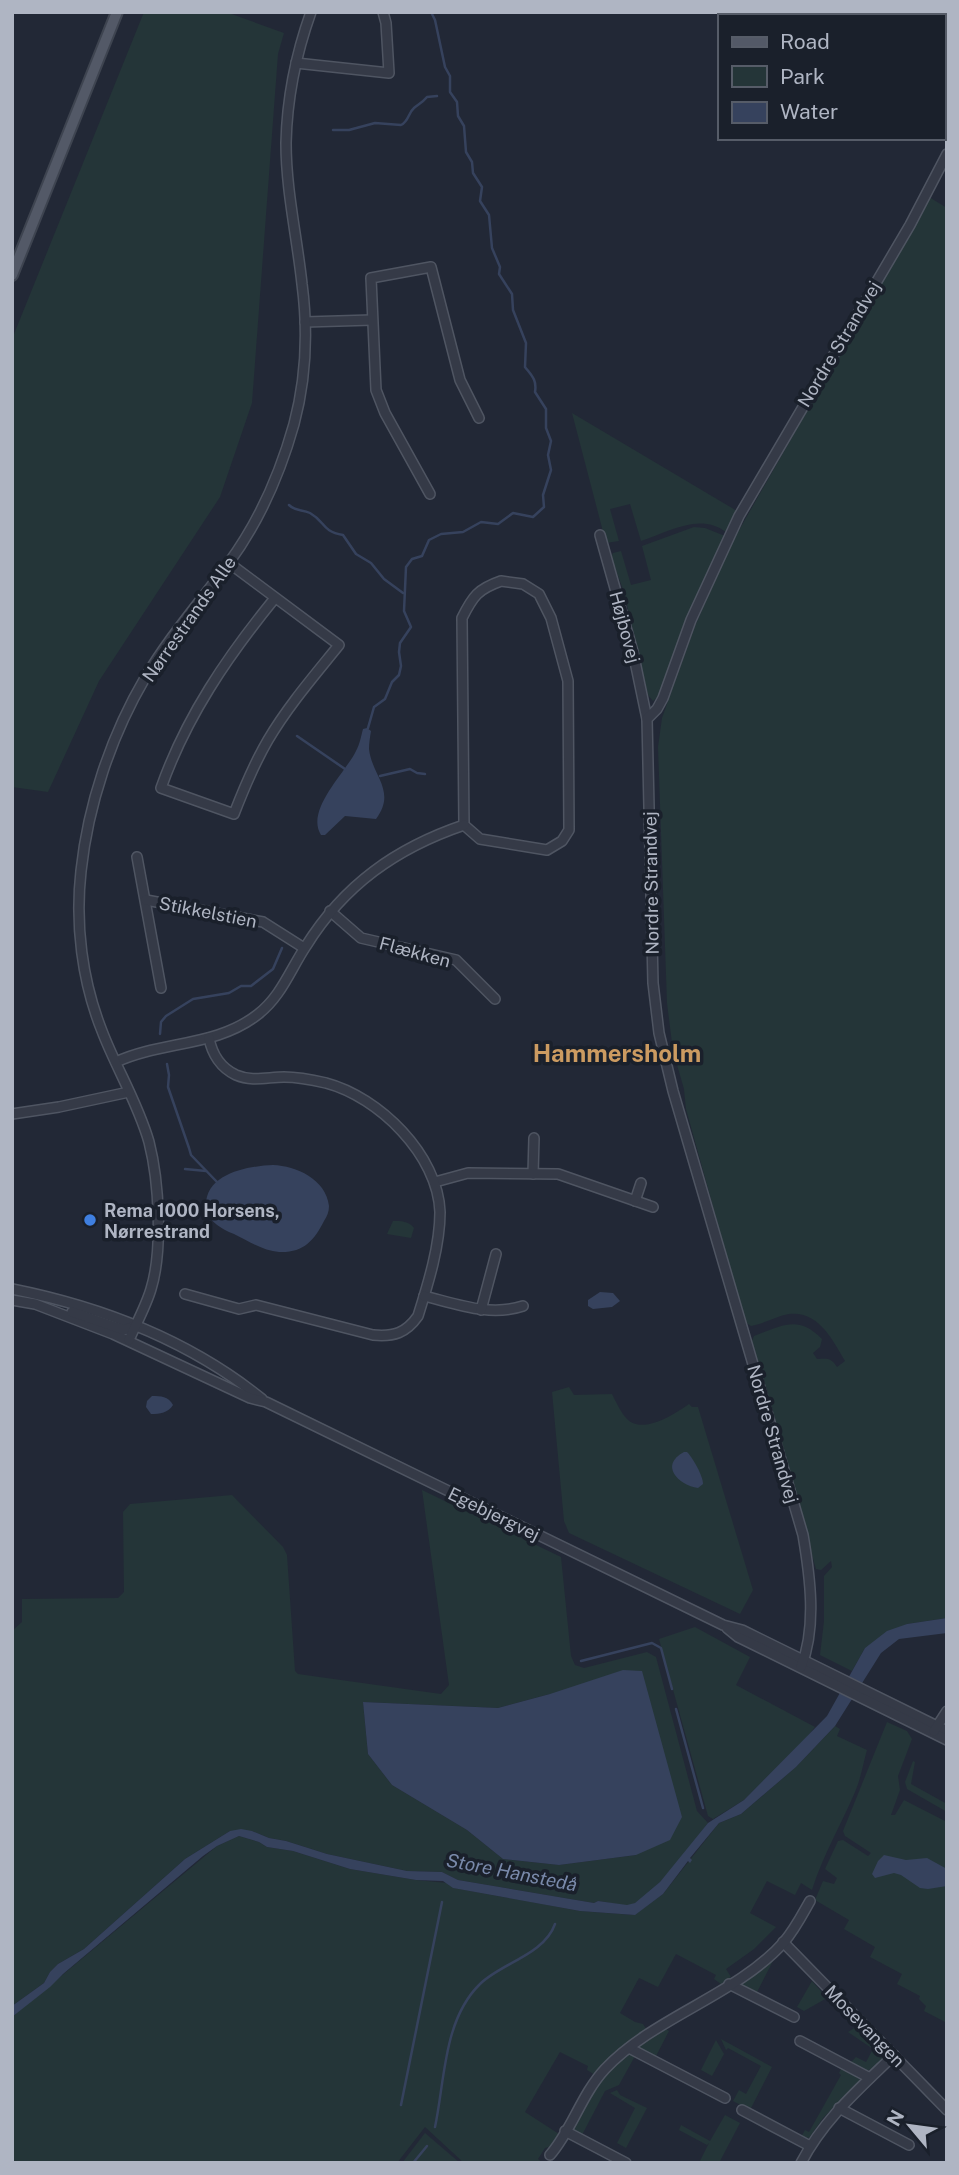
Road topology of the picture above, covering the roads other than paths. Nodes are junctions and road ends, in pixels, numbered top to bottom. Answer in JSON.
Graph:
{"nodes":[{"id":1,"x":117,"y":12,"type":"edge"},
{"id":2,"x":311,"y":12,"type":"edge"},
{"id":3,"x":383,"y":12,"type":"edge"},
{"id":4,"x":296,"y":63,"type":"junction"},
{"id":5,"x":947,"y":154,"type":"edge"},
{"id":6,"x":12,"y":275,"type":"edge"},
{"id":7,"x":372,"y":320,"type":"junction"},
{"id":8,"x":305,"y":322,"type":"junction"},
{"id":9,"x":479,"y":418,"type":"dead end"},
{"id":10,"x":430,"y":494,"type":"dead end"},
{"id":11,"x":600,"y":536,"type":"dead end"},
{"id":12,"x":229,"y":563,"type":"junction"},
{"id":13,"x":275,"y":598,"type":"junction"},
{"id":14,"x":647,"y":719,"type":"junction"},
{"id":15,"x":464,"y":825,"type":"junction"},
{"id":16,"x":137,"y":857,"type":"dead end"},
{"id":17,"x":146,"y":900,"type":"junction"},
{"id":18,"x":330,"y":911,"type":"junction"},
{"id":19,"x":304,"y":948,"type":"junction"},
{"id":20,"x":161,"y":988,"type":"dead end"},
{"id":21,"x":495,"y":999,"type":"dead end"},
{"id":22,"x":209,"y":1038,"type":"junction"},
{"id":23,"x":116,"y":1062,"type":"junction"},
{"id":24,"x":129,"y":1093,"type":"junction"},
{"id":25,"x":12,"y":1114,"type":"edge"},
{"id":26,"x":534,"y":1138,"type":"dead end"},
{"id":27,"x":533,"y":1174,"type":"junction"},
{"id":28,"x":435,"y":1182,"type":"junction"},
{"id":29,"x":641,"y":1183,"type":"dead end"},
{"id":30,"x":635,"y":1201,"type":"junction"},
{"id":31,"x":653,"y":1207,"type":"dead end"},
{"id":32,"x":496,"y":1254,"type":"dead end"},
{"id":33,"x":12,"y":1289,"type":"edge"},
{"id":34,"x":185,"y":1294,"type":"dead end"},
{"id":35,"x":424,"y":1296,"type":"junction"},
{"id":36,"x":12,"y":1300,"type":"edge"},
{"id":37,"x":35,"y":1304,"type":"junction"},
{"id":38,"x":523,"y":1306,"type":"dead end"},
{"id":39,"x":481,"y":1310,"type":"junction"},
{"id":40,"x":135,"y":1325,"type":"junction"},
{"id":41,"x":128,"y":1340,"type":"junction"},
{"id":42,"x":266,"y":1402,"type":"junction"},
{"id":43,"x":802,"y":1663,"type":"junction"},
{"id":44,"x":947,"y":1712,"type":"edge"},
{"id":45,"x":935,"y":1729,"type":"junction"},
{"id":46,"x":947,"y":1731,"type":"edge"},
{"id":47,"x":947,"y":1740,"type":"edge"},
{"id":48,"x":810,"y":1901,"type":"dead end"},
{"id":49,"x":783,"y":1942,"type":"junction"},
{"id":50,"x":729,"y":1984,"type":"junction"},
{"id":51,"x":794,"y":2018,"type":"dead end"},
{"id":52,"x":800,"y":2041,"type":"dead end"},
{"id":53,"x":629,"y":2048,"type":"junction"},
{"id":54,"x":894,"y":2055,"type":"junction"},
{"id":55,"x":870,"y":2078,"type":"junction"},
{"id":56,"x":725,"y":2098,"type":"dead end"},
{"id":57,"x":839,"y":2108,"type":"junction"},
{"id":58,"x":742,"y":2110,"type":"dead end"},
{"id":59,"x":947,"y":2110,"type":"edge"},
{"id":60,"x":565,"y":2131,"type":"junction"},
{"id":61,"x":909,"y":2145,"type":"dead end"},
{"id":62,"x":810,"y":2146,"type":"junction"},
{"id":63,"x":550,"y":2155,"type":"dead end"},
{"id":64,"x":626,"y":2163,"type":"edge"},
{"id":65,"x":801,"y":2163,"type":"edge"}],
"edges":[{"from":1,"to":6,"type":"main road"},
{"from":2,"to":4,"type":"street","name":"Nørrestrands Alle"},
{"from":3,"to":4,"type":"street"},
{"from":4,"to":8,"type":"street","name":"Nørrestrands Alle"},
{"from":5,"to":14,"type":"street","name":"Nordre Strandvej"},
{"from":7,"to":8,"type":"street"},
{"from":7,"to":9,"type":"street"},
{"from":7,"to":10,"type":"street"},
{"from":8,"to":12,"type":"street","name":"Nørrestrands Alle"},
{"from":11,"to":14,"type":"street","name":"Højbovej"},
{"from":12,"to":13,"type":"street"},
{"from":12,"to":23,"type":"street","name":"Nørrestrands Alle"},
{"from":13,"to":13,"type":"street"},
{"from":14,"to":43,"type":"street","name":"Nordre Strandvej"},
{"from":15,"to":15,"type":"street"},
{"from":15,"to":18,"type":"street"},
{"from":16,"to":17,"type":"street","name":"Stikkelstien"},
{"from":17,"to":19,"type":"street","name":"Stikkelstien"},
{"from":17,"to":20,"type":"street","name":"Stikkelstien"},
{"from":18,"to":19,"type":"street"},
{"from":18,"to":21,"type":"street","name":"Flækken"},
{"from":19,"to":22,"type":"street"},
{"from":22,"to":23,"type":"street"},
{"from":22,"to":28,"type":"street"},
{"from":23,"to":24,"type":"street","name":"Nørrestrands Alle"},
{"from":24,"to":25,"type":"street"},
{"from":24,"to":40,"type":"street","name":"Nørrestrands Alle"},
{"from":26,"to":27,"type":"street"},
{"from":27,"to":28,"type":"street"},
{"from":27,"to":30,"type":"street"},
{"from":28,"to":35,"type":"street"},
{"from":29,"to":30,"type":"street"},
{"from":30,"to":31,"type":"street"},
{"from":32,"to":39,"type":"street"},
{"from":33,"to":40,"type":"street","name":"Egebjergvej"},
{"from":34,"to":35,"type":"street"},
{"from":35,"to":39,"type":"street"},
{"from":36,"to":37,"type":"street","name":"Egebjergvej"},
{"from":37,"to":40,"type":"street"},
{"from":37,"to":41,"type":"street","name":"Egebjergvej"},
{"from":38,"to":39,"type":"street"},
{"from":40,"to":41,"type":"street","name":"Nørrestrands Alle"},
{"from":40,"to":42,"type":"street","name":"Egebjergvej"},
{"from":41,"to":42,"type":"street","name":"Egebjergvej"},
{"from":42,"to":43,"type":"street","name":"Egebjergvej"},
{"from":43,"to":45,"type":"street","name":"Egebjergvej"},
{"from":44,"to":45,"type":"street"},
{"from":45,"to":46,"type":"street","name":"Egebjergvej"},
{"from":45,"to":47,"type":"street","name":"Egebjergvej"},
{"from":48,"to":49,"type":"street"},
{"from":49,"to":50,"type":"street"},
{"from":49,"to":54,"type":"street","name":"Mosevangen"},
{"from":50,"to":51,"type":"street"},
{"from":50,"to":53,"type":"street"},
{"from":52,"to":55,"type":"street"},
{"from":53,"to":56,"type":"street"},
{"from":53,"to":60,"type":"street"},
{"from":54,"to":55,"type":"street"},
{"from":54,"to":59,"type":"street","name":"Mosevangen"},
{"from":55,"to":57,"type":"street"},
{"from":57,"to":61,"type":"street"},
{"from":57,"to":62,"type":"street"},
{"from":58,"to":62,"type":"street"},
{"from":60,"to":63,"type":"street"},
{"from":60,"to":64,"type":"street"},
{"from":62,"to":65,"type":"street"}]}
